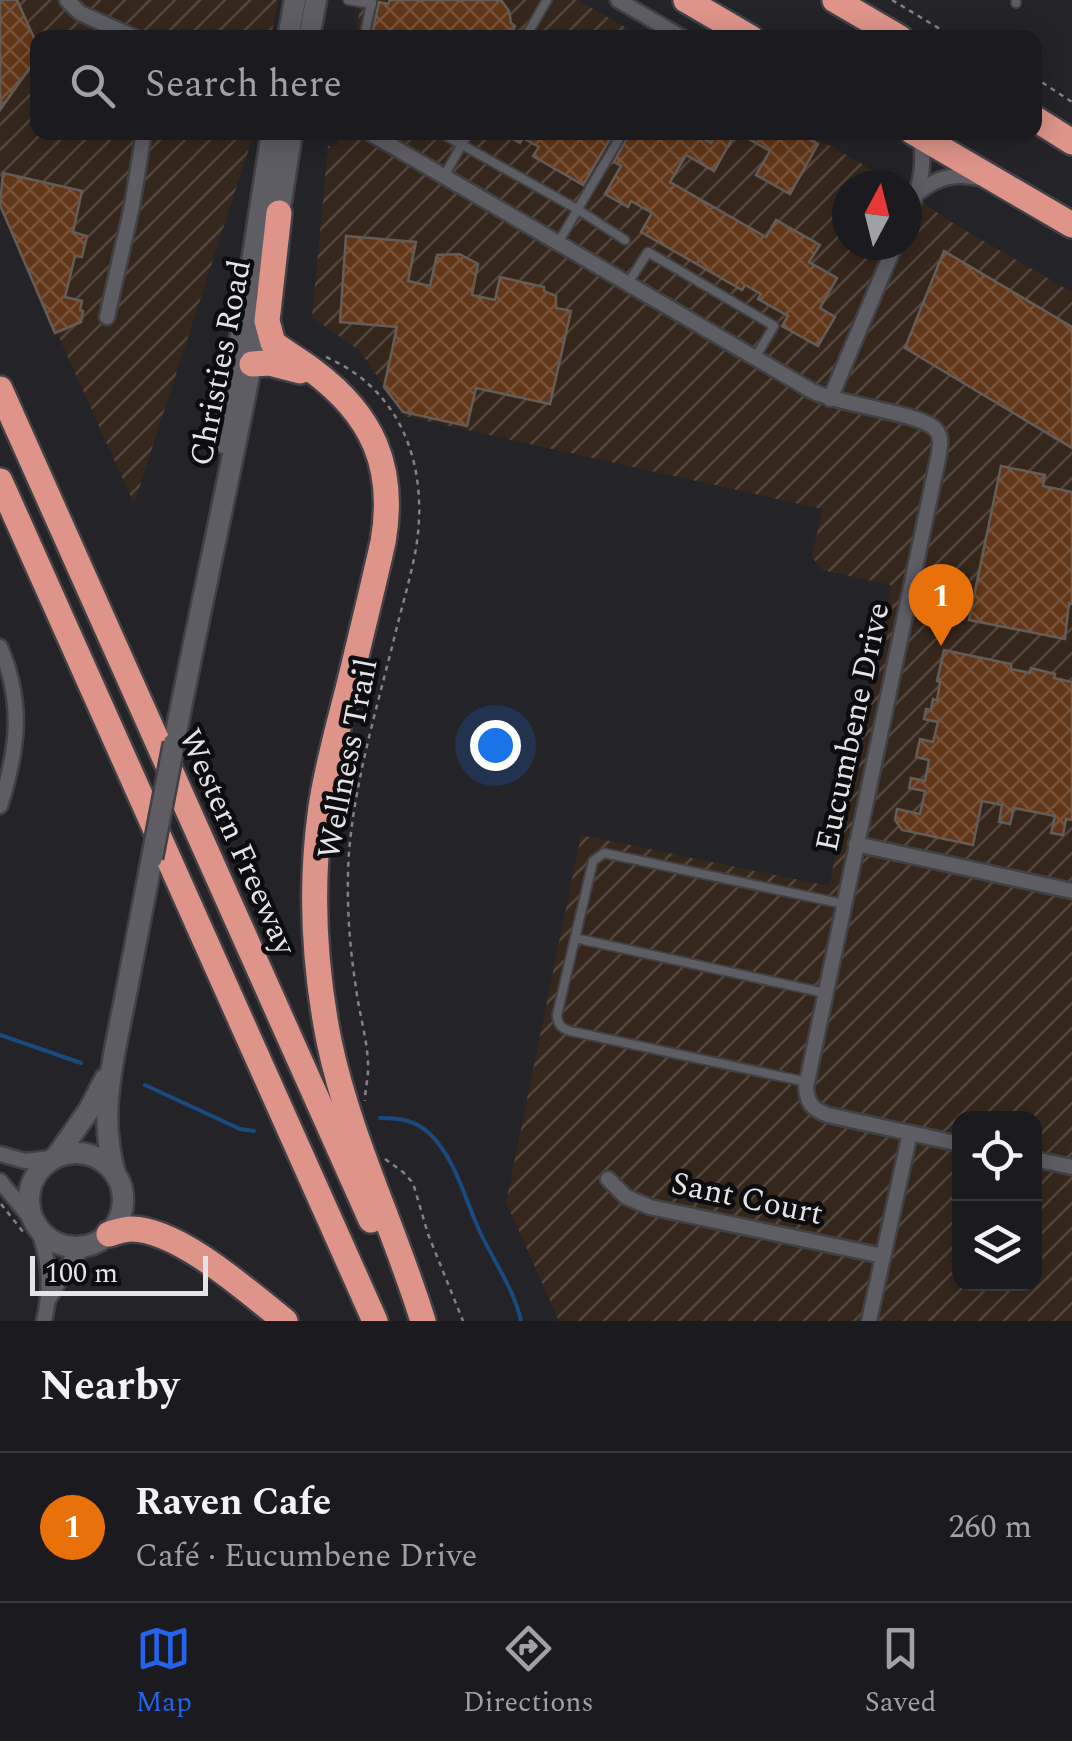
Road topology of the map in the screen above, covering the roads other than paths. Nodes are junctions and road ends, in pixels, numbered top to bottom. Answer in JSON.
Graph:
{"nodes":[{"id":1,"x":67,"y":0,"type":"edge"},
{"id":2,"x":295,"y":0,"type":"edge"},
{"id":3,"x":316,"y":0,"type":"edge"},
{"id":4,"x":348,"y":0,"type":"edge"},
{"id":5,"x":618,"y":0,"type":"edge"},
{"id":6,"x":686,"y":0,"type":"edge"},
{"id":7,"x":834,"y":0,"type":"edge"},
{"id":8,"x":372,"y":2,"type":"edge"},
{"id":9,"x":543,"y":2,"type":"edge"},
{"id":10,"x":723,"y":28,"type":"edge"},
{"id":11,"x":118,"y":30,"type":"edge"},
{"id":12,"x":289,"y":30,"type":"edge"},
{"id":13,"x":313,"y":30,"type":"edge"},
{"id":14,"x":366,"y":30,"type":"edge"},
{"id":15,"x":529,"y":30,"type":"edge"},
{"id":16,"x":670,"y":30,"type":"edge"},
{"id":17,"x":886,"y":30,"type":"edge"},
{"id":18,"x":1042,"y":123,"type":"edge"},
{"id":19,"x":143,"y":140,"type":"edge"},
{"id":20,"x":271,"y":140,"type":"edge"},
{"id":21,"x":382,"y":140,"type":"edge"},
{"id":22,"x":452,"y":140,"type":"edge"},
{"id":23,"x":465,"y":140,"type":"edge"},
{"id":24,"x":618,"y":140,"type":"edge"},
{"id":25,"x":918,"y":140,"type":"edge"},
{"id":26,"x":926,"y":140,"type":"edge"},
{"id":27,"x":291,"y":141,"type":"edge"},
{"id":28,"x":1072,"y":142,"type":"edge"},
{"id":29,"x":462,"y":146,"type":"junction"},
{"id":30,"x":921,"y":170,"type":"edge"},
{"id":31,"x":444,"y":176,"type":"junction"},
{"id":32,"x":1010,"y":189,"type":"junction"},
{"id":33,"x":922,"y":190,"type":"edge"},
{"id":34,"x":576,"y":210,"type":"junction"},
{"id":35,"x":279,"y":213,"type":"junction"},
{"id":36,"x":1072,"y":225,"type":"edge"},
{"id":37,"x":625,"y":240,"type":"dead end"},
{"id":38,"x":558,"y":243,"type":"junction"},
{"id":39,"x":890,"y":260,"type":"edge"},
{"id":40,"x":628,"y":284,"type":"junction"},
{"id":41,"x":107,"y":317,"type":"dead end"},
{"id":42,"x":755,"y":358,"type":"junction"},
{"id":43,"x":252,"y":364,"type":"junction"},
{"id":44,"x":328,"y":383,"type":"junction"},
{"id":45,"x":0,"y":389,"type":"edge"},
{"id":46,"x":830,"y":400,"type":"junction"},
{"id":47,"x":0,"y":480,"type":"edge"},
{"id":48,"x":217,"y":484,"type":"junction"},
{"id":49,"x":201,"y":603,"type":"junction"},
{"id":50,"x":0,"y":647,"type":"edge"},
{"id":51,"x":0,"y":806,"type":"edge"},
{"id":52,"x":856,"y":844,"type":"junction"},
{"id":53,"x":1072,"y":891,"type":"edge"},
{"id":54,"x":844,"y":904,"type":"junction"},
{"id":55,"x":575,"y":938,"type":"junction"},
{"id":56,"x":824,"y":994,"type":"junction"},
{"id":57,"x":115,"y":1054,"type":"junction"},
{"id":58,"x":806,"y":1082,"type":"junction"},
{"id":59,"x":910,"y":1133,"type":"junction"},
{"id":60,"x":952,"y":1142,"type":"edge"},
{"id":61,"x":0,"y":1154,"type":"edge"},
{"id":62,"x":54,"y":1158,"type":"junction"},
{"id":63,"x":1042,"y":1161,"type":"edge"},
{"id":64,"x":1072,"y":1167,"type":"edge"},
{"id":65,"x":115,"y":1173,"type":"junction"},
{"id":66,"x":608,"y":1179,"type":"dead end"},
{"id":67,"x":0,"y":1182,"type":"edge"},
{"id":68,"x":30,"y":1226,"type":"junction"},
{"id":69,"x":98,"y":1240,"type":"junction"},
{"id":70,"x":884,"y":1256,"type":"junction"},
{"id":71,"x":50,"y":1297,"type":"junction"},
{"id":72,"x":44,"y":1321,"type":"edge"},
{"id":73,"x":286,"y":1321,"type":"edge"},
{"id":74,"x":375,"y":1321,"type":"edge"},
{"id":75,"x":420,"y":1321,"type":"edge"},
{"id":76,"x":870,"y":1321,"type":"edge"}],
"edges":[{"from":1,"to":11,"type":"street"},
{"from":2,"to":12,"type":"main road"},
{"from":3,"to":13,"type":"main road"},
{"from":4,"to":8,"type":"lane"},
{"from":5,"to":16,"type":"street"},
{"from":6,"to":10,"type":"highway"},
{"from":7,"to":17,"type":"highway"},
{"from":8,"to":14,"type":"lane"},
{"from":9,"to":15,"type":"lane"},
{"from":18,"to":28,"type":"highway"},
{"from":19,"to":41,"type":"street"},
{"from":20,"to":48,"type":"main road","name":"Christies Road"},
{"from":21,"to":31,"type":"street","name":"Eucumbene Drive"},
{"from":22,"to":29,"type":"lane"},
{"from":23,"to":29,"type":"lane"},
{"from":24,"to":34,"type":"lane"},
{"from":25,"to":30,"type":"street"},
{"from":26,"to":32,"type":"highway"},
{"from":27,"to":35,"type":"main road","name":"Christies Road"},
{"from":29,"to":31,"type":"lane"},
{"from":29,"to":34,"type":"lane"},
{"from":31,"to":38,"type":"street","name":"Eucumbene Drive"},
{"from":32,"to":33,"type":"street"},
{"from":32,"to":36,"type":"highway"},
{"from":34,"to":37,"type":"lane"},
{"from":34,"to":38,"type":"lane"},
{"from":35,"to":43,"type":"main road","name":"Christies Road"},
{"from":35,"to":44,"type":"highway"},
{"from":38,"to":40,"type":"street","name":"Eucumbene Drive"},
{"from":39,"to":46,"type":"street"},
{"from":40,"to":42,"type":"street","name":"Eucumbene Drive"},
{"from":40,"to":42,"type":"lane"},
{"from":42,"to":46,"type":"street","name":"Eucumbene Drive"},
{"from":43,"to":44,"type":"highway"},
{"from":43,"to":48,"type":"main road"},
{"from":43,"to":49,"type":"main road","name":"Christies Road"},
{"from":44,"to":75,"type":"highway"},
{"from":45,"to":75,"type":"highway","name":"Western Freeway"},
{"from":46,"to":52,"type":"street","name":"Eucumbene Drive"},
{"from":47,"to":74,"type":"highway"},
{"from":48,"to":49,"type":"main road","name":"Christies Road"},
{"from":49,"to":57,"type":"main road","name":"Christies Road","bridge":true},
{"from":50,"to":51,"type":"street"},
{"from":52,"to":53,"type":"street"},
{"from":52,"to":54,"type":"street","name":"Eucumbene Drive"},
{"from":54,"to":55,"type":"lane"},
{"from":54,"to":56,"type":"street","name":"Eucumbene Drive"},
{"from":55,"to":56,"type":"lane"},
{"from":55,"to":58,"type":"lane"},
{"from":56,"to":58,"type":"street","name":"Eucumbene Drive"},
{"from":57,"to":62,"type":"main road","name":"Christies Road"},
{"from":57,"to":65,"type":"main road","name":"Christies Road"},
{"from":58,"to":59,"type":"street"},
{"from":59,"to":60,"type":"street"},
{"from":59,"to":70,"type":"street"},
{"from":61,"to":62,"type":"street"},
{"from":62,"to":65,"type":"main road"},
{"from":62,"to":68,"type":"main road"},
{"from":63,"to":64,"type":"street"},
{"from":65,"to":69,"type":"main road"},
{"from":66,"to":70,"type":"street","name":"Sant Court"},
{"from":67,"to":68,"type":"street"},
{"from":68,"to":69,"type":"main road"},
{"from":68,"to":71,"type":"street"},
{"from":69,"to":71,"type":"street"},
{"from":69,"to":73,"type":"highway"},
{"from":70,"to":76,"type":"street"},
{"from":71,"to":72,"type":"street"}]}
